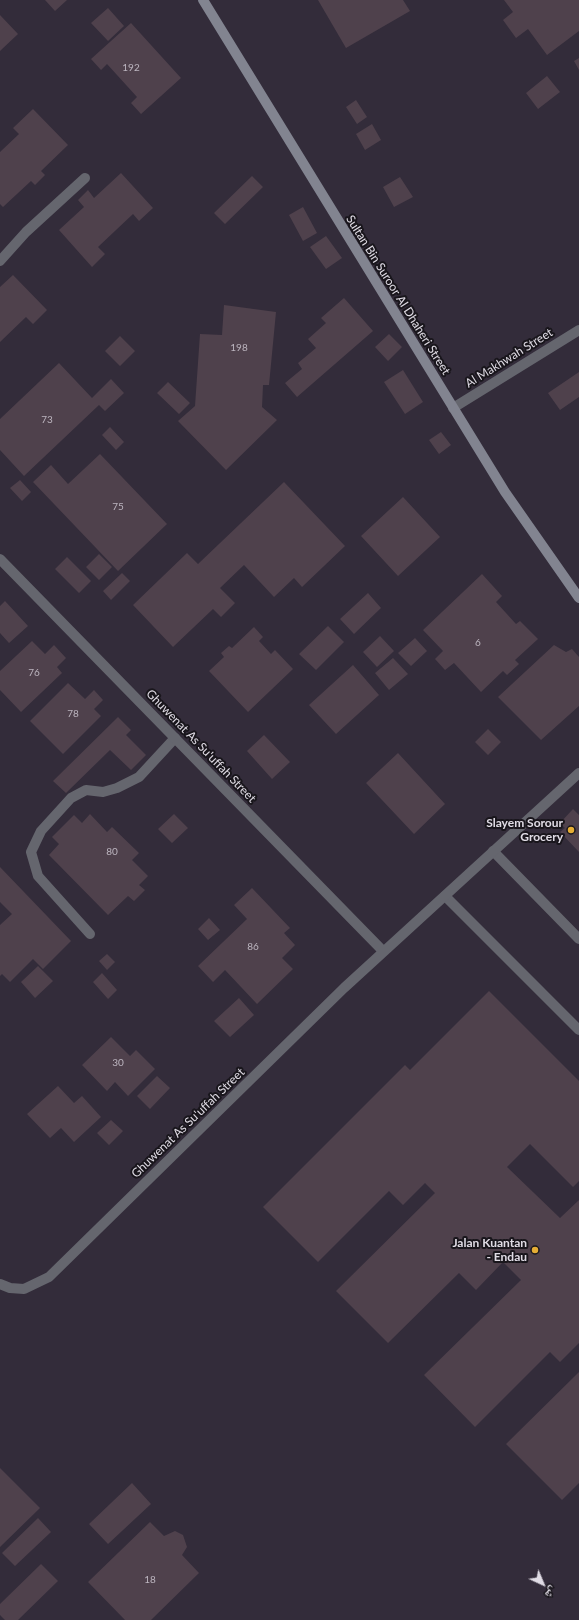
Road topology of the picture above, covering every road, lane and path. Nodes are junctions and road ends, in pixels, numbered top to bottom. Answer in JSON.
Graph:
{"nodes":[{"id":1,"x":203,"y":0,"type":"edge"},
{"id":2,"x":85,"y":178,"type":"dead end"},
{"id":3,"x":0,"y":261,"type":"edge"},
{"id":4,"x":579,"y":330,"type":"edge"},
{"id":5,"x":453,"y":408,"type":"junction"},
{"id":6,"x":0,"y":559,"type":"edge"},
{"id":7,"x":579,"y":598,"type":"edge"},
{"id":8,"x":175,"y":738,"type":"junction"},
{"id":9,"x":579,"y":773,"type":"edge"},
{"id":10,"x":493,"y":851,"type":"junction"},
{"id":11,"x":445,"y":896,"type":"junction"},
{"id":12,"x":90,"y":934,"type":"dead end"},
{"id":13,"x":579,"y":939,"type":"edge"},
{"id":14,"x":383,"y":951,"type":"junction"},
{"id":15,"x":579,"y":1030,"type":"edge"},
{"id":16,"x":0,"y":1284,"type":"edge"}],
"edges":[{"from":1,"to":5,"type":"street","name":"Sultan Bin Suroor Al Dhaheri Street"},
{"from":2,"to":3,"type":"street"},
{"from":4,"to":5,"type":"street","name":"Al Makhwah Street"},
{"from":5,"to":7,"type":"street","name":"Sultan Bin Suroor Al Dhaheri Street"},
{"from":6,"to":8,"type":"street","name":"Ghuwenat As Su'uffah Street"},
{"from":8,"to":12,"type":"street"},
{"from":8,"to":14,"type":"street","name":"Ghuwenat As Su'uffah Street"},
{"from":9,"to":10,"type":"street","name":"Ghuwenat As Su'uffah Street"},
{"from":10,"to":11,"type":"street","name":"Ghuwenat As Su'uffah Street"},
{"from":10,"to":13,"type":"street"},
{"from":11,"to":14,"type":"street","name":"Ghuwenat As Su'uffah Street"},
{"from":11,"to":15,"type":"street"},
{"from":14,"to":16,"type":"street","name":"Ghuwenat As Su'uffah Street"}]}
